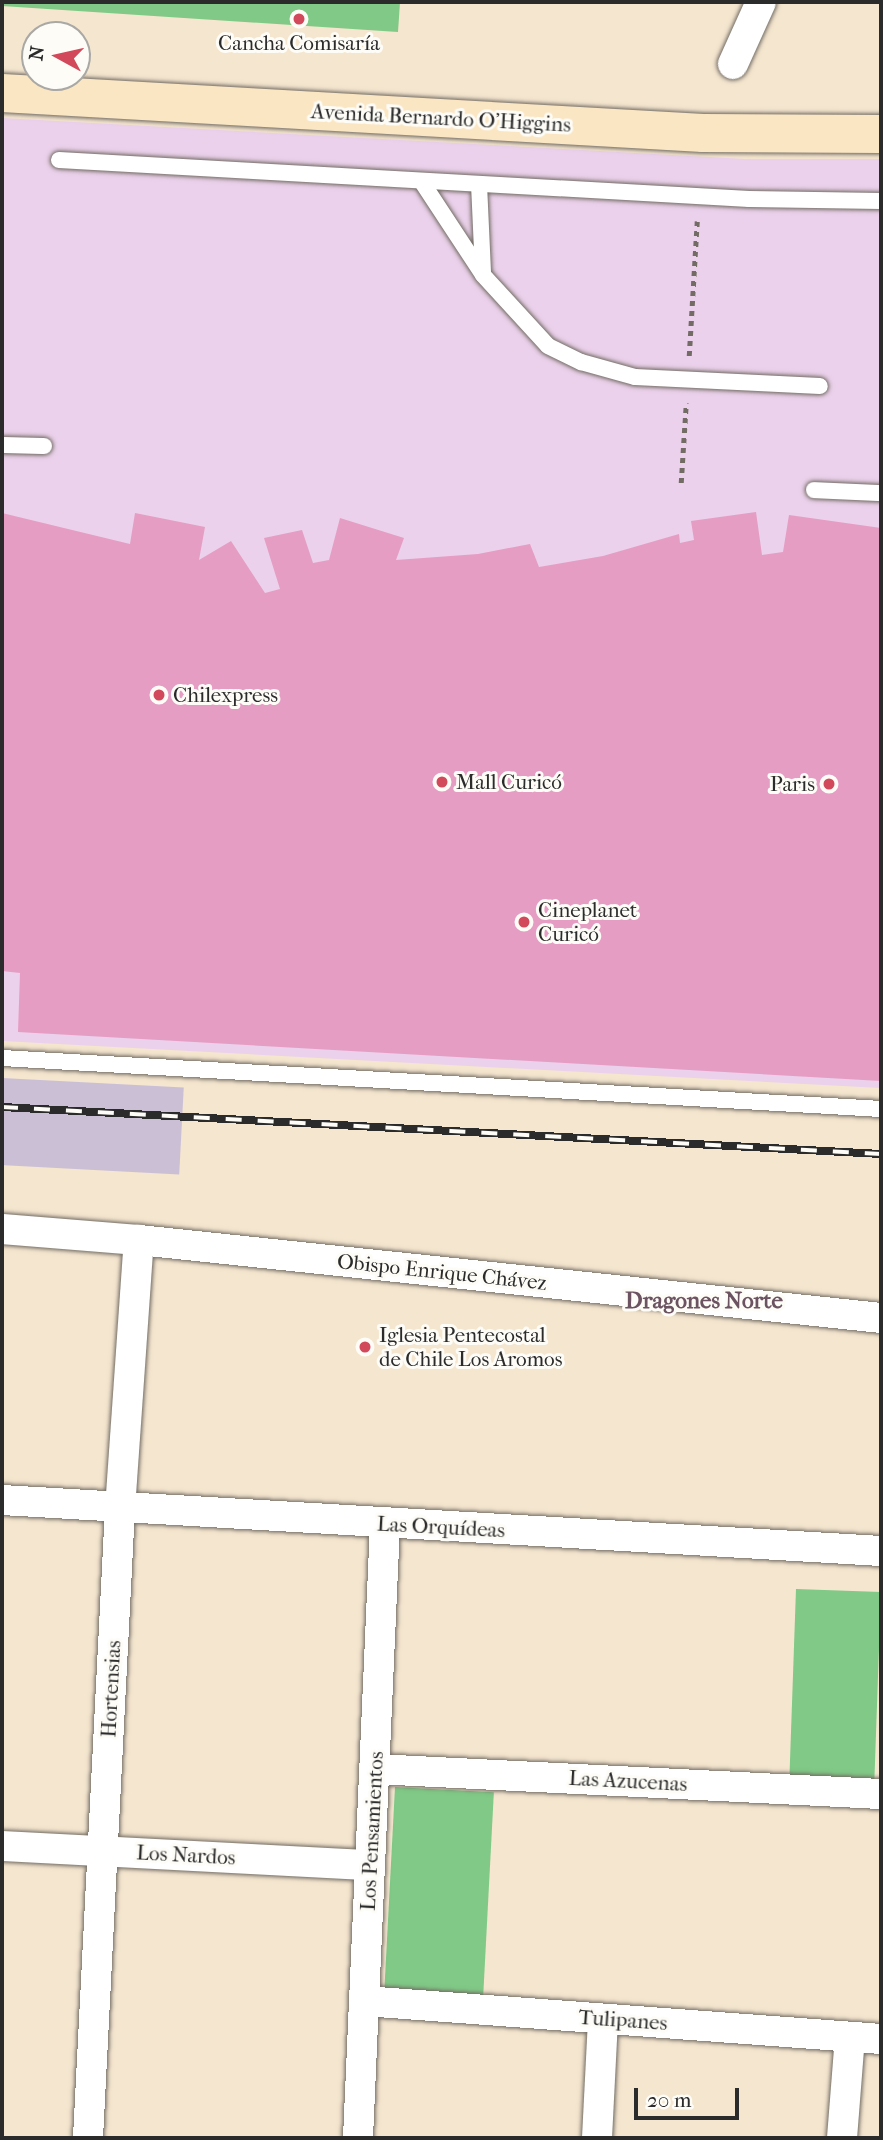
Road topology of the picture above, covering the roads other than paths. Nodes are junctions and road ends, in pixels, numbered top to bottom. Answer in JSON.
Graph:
{"nodes":[{"id":1,"x":761,"y":2,"type":"edge"},
{"id":2,"x":733,"y":64,"type":"dead end"},
{"id":3,"x":2,"y":93,"type":"edge"},
{"id":4,"x":881,"y":134,"type":"edge"},
{"id":5,"x":59,"y":160,"type":"dead end"},
{"id":6,"x":422,"y":182,"type":"junction"},
{"id":7,"x":479,"y":184,"type":"junction"},
{"id":8,"x":881,"y":201,"type":"edge"},
{"id":9,"x":483,"y":275,"type":"junction"},
{"id":10,"x":820,"y":386,"type":"dead end"},
{"id":11,"x":2,"y":445,"type":"edge"},
{"id":12,"x":44,"y":446,"type":"dead end"},
{"id":13,"x":814,"y":490,"type":"dead end"},
{"id":14,"x":881,"y":494,"type":"edge"},
{"id":15,"x":2,"y":1058,"type":"edge"},
{"id":16,"x":881,"y":1109,"type":"edge"},
{"id":17,"x":2,"y":1229,"type":"edge"},
{"id":18,"x":139,"y":1240,"type":"junction"},
{"id":19,"x":881,"y":1318,"type":"edge"},
{"id":20,"x":2,"y":1500,"type":"edge"},
{"id":21,"x":120,"y":1509,"type":"junction"},
{"id":22,"x":385,"y":1524,"type":"junction"},
{"id":23,"x":881,"y":1551,"type":"edge"},
{"id":24,"x":375,"y":1769,"type":"junction"},
{"id":25,"x":881,"y":1794,"type":"edge"},
{"id":26,"x":2,"y":1846,"type":"edge"},
{"id":27,"x":102,"y":1851,"type":"junction"},
{"id":28,"x":370,"y":1865,"type":"junction"},
{"id":29,"x":364,"y":2001,"type":"junction"},
{"id":30,"x":603,"y":2019,"type":"junction"},
{"id":31,"x":850,"y":2037,"type":"junction"},
{"id":32,"x":881,"y":2039,"type":"edge"},
{"id":33,"x":88,"y":2138,"type":"edge"},
{"id":34,"x":358,"y":2138,"type":"edge"},
{"id":35,"x":597,"y":2138,"type":"edge"},
{"id":36,"x":842,"y":2138,"type":"edge"}],
"edges":[{"from":1,"to":2,"type":"street"},
{"from":3,"to":4,"type":"main road","name":"Avenida Bernardo O'Higgins"},
{"from":5,"to":6,"type":"lane"},
{"from":6,"to":7,"type":"lane"},
{"from":6,"to":9,"type":"lane"},
{"from":7,"to":8,"type":"lane"},
{"from":7,"to":9,"type":"lane"},
{"from":9,"to":10,"type":"lane"},
{"from":11,"to":12,"type":"lane"},
{"from":13,"to":14,"type":"lane"},
{"from":15,"to":16,"type":"lane"},
{"from":17,"to":18,"type":"street","name":"Obispo Enrique Chávez"},
{"from":18,"to":19,"type":"street","name":"Obispo Enrique Chávez"},
{"from":18,"to":21,"type":"street","name":"Hortensias"},
{"from":20,"to":21,"type":"street","name":"Las Orquídeas"},
{"from":21,"to":22,"type":"street","name":"Las Orquídeas"},
{"from":21,"to":27,"type":"street","name":"Hortensias"},
{"from":22,"to":23,"type":"street","name":"Las Orquídeas"},
{"from":22,"to":24,"type":"street","name":"Los Pensamientos"},
{"from":24,"to":25,"type":"street","name":"Las Azucenas"},
{"from":24,"to":28,"type":"street","name":"Los Pensamientos"},
{"from":26,"to":27,"type":"street","name":"Los Nardos"},
{"from":27,"to":28,"type":"street","name":"Los Nardos"},
{"from":27,"to":33,"type":"street","name":"Hortensias"},
{"from":28,"to":29,"type":"street","name":"Los Pensamientos"},
{"from":29,"to":30,"type":"street","name":"Tulipanes"},
{"from":29,"to":34,"type":"street","name":"Los Pensamientos"},
{"from":30,"to":31,"type":"street","name":"Tulipanes"},
{"from":30,"to":35,"type":"street"},
{"from":31,"to":32,"type":"street","name":"Tulipanes"},
{"from":31,"to":36,"type":"street"}]}
